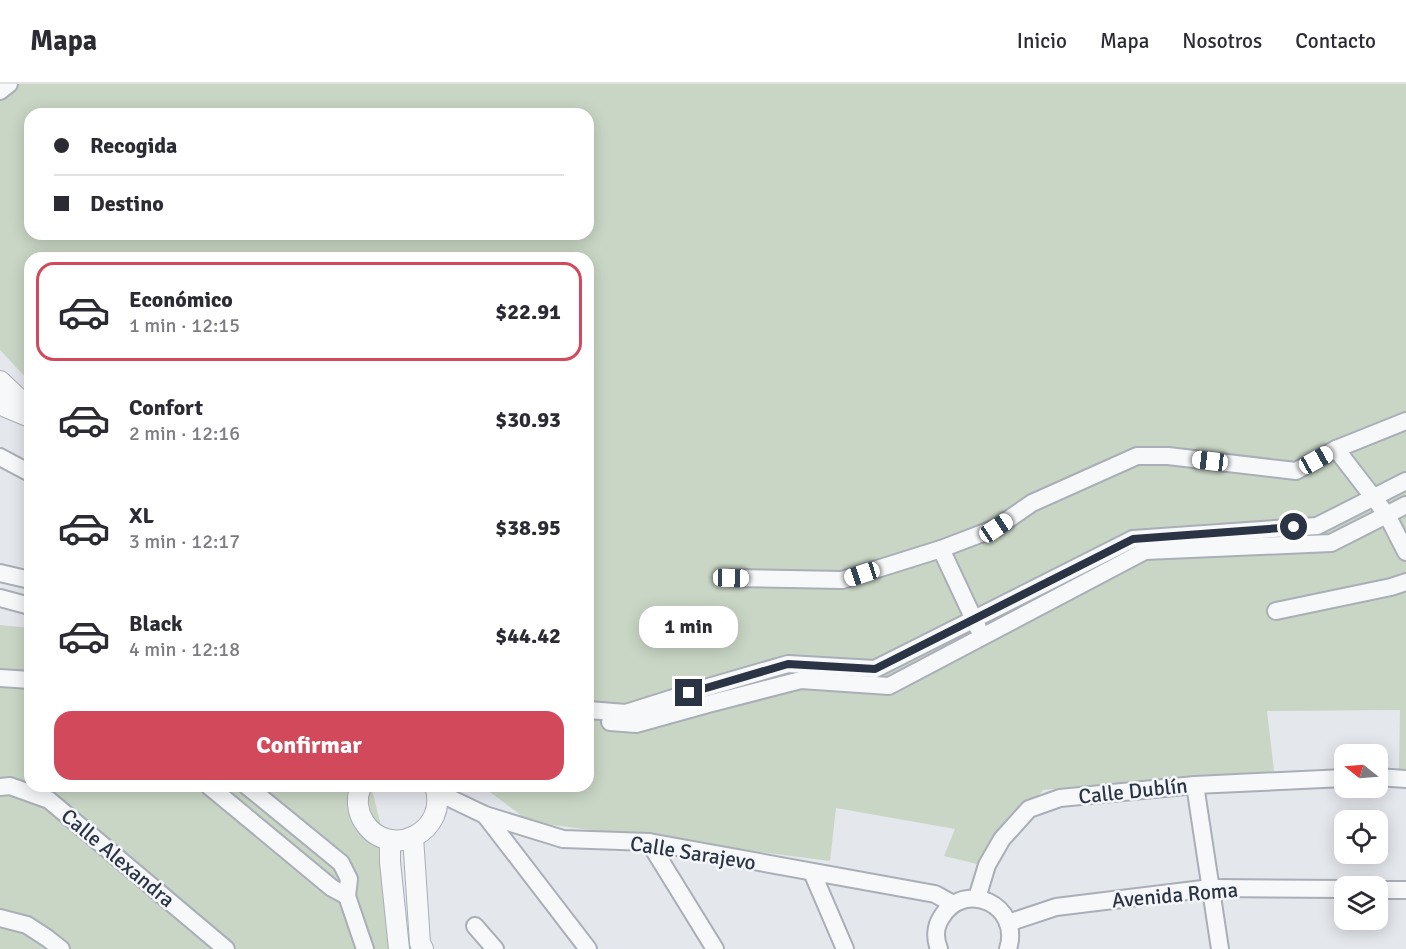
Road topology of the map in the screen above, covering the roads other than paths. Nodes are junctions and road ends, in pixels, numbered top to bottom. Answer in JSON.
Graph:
{"nodes":[{"id":1,"x":9,"y":84,"type":"edge"},
{"id":2,"x":0,"y":92,"type":"edge"},
{"id":3,"x":0,"y":381,"type":"edge"},
{"id":4,"x":24,"y":400,"type":"edge"},
{"id":5,"x":0,"y":402,"type":"edge"},
{"id":6,"x":24,"y":414,"type":"edge"},
{"id":7,"x":1406,"y":421,"type":"edge"},
{"id":8,"x":1336,"y":449,"type":"junction"},
{"id":9,"x":0,"y":457,"type":"edge"},
{"id":10,"x":24,"y":470,"type":"edge"},
{"id":11,"x":1406,"y":481,"type":"edge"},
{"id":12,"x":1373,"y":497,"type":"junction"},
{"id":13,"x":1406,"y":505,"type":"edge"},
{"id":14,"x":1387,"y":515,"type":"junction"},
{"id":15,"x":941,"y":549,"type":"junction"},
{"id":16,"x":1406,"y":552,"type":"edge"},
{"id":17,"x":0,"y":573,"type":"edge"},
{"id":18,"x":731,"y":578,"type":"dead end"},
{"id":19,"x":24,"y":579,"type":"edge"},
{"id":20,"x":1406,"y":582,"type":"edge"},
{"id":21,"x":0,"y":598,"type":"edge"},
{"id":22,"x":24,"y":604,"type":"edge"},
{"id":23,"x":1276,"y":611,"type":"dead end"},
{"id":24,"x":973,"y":620,"type":"junction"},
{"id":25,"x":983,"y":637,"type":"junction"},
{"id":26,"x":0,"y":678,"type":"edge"},
{"id":27,"x":24,"y":680,"type":"edge"},
{"id":28,"x":691,"y":700,"type":"junction"},
{"id":29,"x":594,"y":710,"type":"edge"},
{"id":30,"x":594,"y":720,"type":"edge"},
{"id":31,"x":1334,"y":778,"type":"edge"},
{"id":32,"x":1388,"y":778,"type":"edge"},
{"id":33,"x":1406,"y":779,"type":"edge"},
{"id":34,"x":1195,"y":785,"type":"junction"},
{"id":35,"x":0,"y":788,"type":"edge"},
{"id":36,"x":24,"y":791,"type":"edge"},
{"id":37,"x":27,"y":792,"type":"edge"},
{"id":38,"x":216,"y":792,"type":"edge"},
{"id":39,"x":254,"y":792,"type":"edge"},
{"id":40,"x":358,"y":792,"type":"edge"},
{"id":41,"x":436,"y":792,"type":"edge"},
{"id":42,"x":442,"y":792,"type":"edge"},
{"id":43,"x":485,"y":815,"type":"junction"},
{"id":44,"x":413,"y":837,"type":"junction"},
{"id":45,"x":390,"y":840,"type":"junction"},
{"id":46,"x":650,"y":842,"type":"junction"},
{"id":47,"x":812,"y":872,"type":"junction"},
{"id":48,"x":1211,"y":888,"type":"junction"},
{"id":49,"x":1334,"y":889,"type":"edge"},
{"id":50,"x":1388,"y":890,"type":"edge"},
{"id":51,"x":1406,"y":890,"type":"edge"},
{"id":52,"x":347,"y":896,"type":"junction"},
{"id":53,"x":978,"y":898,"type":"junction"},
{"id":54,"x":953,"y":904,"type":"junction"},
{"id":55,"x":0,"y":918,"type":"edge"},
{"id":56,"x":1008,"y":923,"type":"junction"},
{"id":57,"x":475,"y":926,"type":"dead end"},
{"id":58,"x":711,"y":948,"type":"edge"},
{"id":59,"x":935,"y":948,"type":"edge"},
{"id":60,"x":61,"y":949,"type":"edge"},
{"id":61,"x":226,"y":949,"type":"edge"},
{"id":62,"x":365,"y":949,"type":"edge"},
{"id":63,"x":399,"y":949,"type":"edge"},
{"id":64,"x":423,"y":949,"type":"edge"},
{"id":65,"x":495,"y":949,"type":"edge"},
{"id":66,"x":588,"y":949,"type":"edge"},
{"id":67,"x":845,"y":949,"type":"edge"},
{"id":68,"x":1008,"y":949,"type":"edge"},
{"id":69,"x":1220,"y":949,"type":"edge"}],
"edges":[{"from":1,"to":2,"type":"street"},
{"from":3,"to":4,"type":"street"},
{"from":5,"to":6,"type":"street"},
{"from":7,"to":8,"type":"street"},
{"from":8,"to":12,"type":"street"},
{"from":8,"to":15,"type":"street"},
{"from":9,"to":10,"type":"street"},
{"from":11,"to":12,"type":"street"},
{"from":12,"to":14,"type":"street"},
{"from":12,"to":24,"type":"street"},
{"from":13,"to":14,"type":"street"},
{"from":14,"to":16,"type":"street"},
{"from":14,"to":25,"type":"street"},
{"from":15,"to":18,"type":"street"},
{"from":15,"to":24,"type":"street"},
{"from":17,"to":19,"type":"street"},
{"from":20,"to":23,"type":"street"},
{"from":21,"to":22,"type":"street"},
{"from":24,"to":25,"type":"street"},
{"from":24,"to":28,"type":"street"},
{"from":25,"to":28,"type":"street"},
{"from":26,"to":27,"type":"street"},
{"from":28,"to":29,"type":"street"},
{"from":28,"to":30,"type":"street"},
{"from":31,"to":34,"type":"street","name":"Calle Dublín"},
{"from":32,"to":33,"type":"street"},
{"from":34,"to":48,"type":"street"},
{"from":34,"to":53,"type":"street","name":"Calle Dublín"},
{"from":35,"to":36,"type":"street","name":"Calle Alexandra"},
{"from":37,"to":61,"type":"street","name":"Calle Alexandra"},
{"from":38,"to":52,"type":"street"},
{"from":39,"to":52,"type":"street"},
{"from":40,"to":45,"type":"street"},
{"from":41,"to":44,"type":"street"},
{"from":42,"to":43,"type":"street","name":"Calle Sarajevo"},
{"from":43,"to":46,"type":"street","name":"Calle Sarajevo"},
{"from":43,"to":66,"type":"street"},
{"from":44,"to":45,"type":"street"},
{"from":44,"to":64,"type":"street"},
{"from":45,"to":63,"type":"street"},
{"from":46,"to":47,"type":"street","name":"Calle Sarajevo"},
{"from":46,"to":58,"type":"street"},
{"from":47,"to":54,"type":"street","name":"Calle Sarajevo"},
{"from":47,"to":67,"type":"street"},
{"from":48,"to":49,"type":"street","name":"Avenida Roma"},
{"from":48,"to":56,"type":"street","name":"Avenida Roma"},
{"from":48,"to":69,"type":"street"},
{"from":50,"to":51,"type":"street"},
{"from":52,"to":62,"type":"street"},
{"from":53,"to":54,"type":"street"},
{"from":53,"to":56,"type":"street"},
{"from":54,"to":59,"type":"street"},
{"from":55,"to":60,"type":"street"},
{"from":56,"to":68,"type":"street"},
{"from":57,"to":65,"type":"street"}]}
